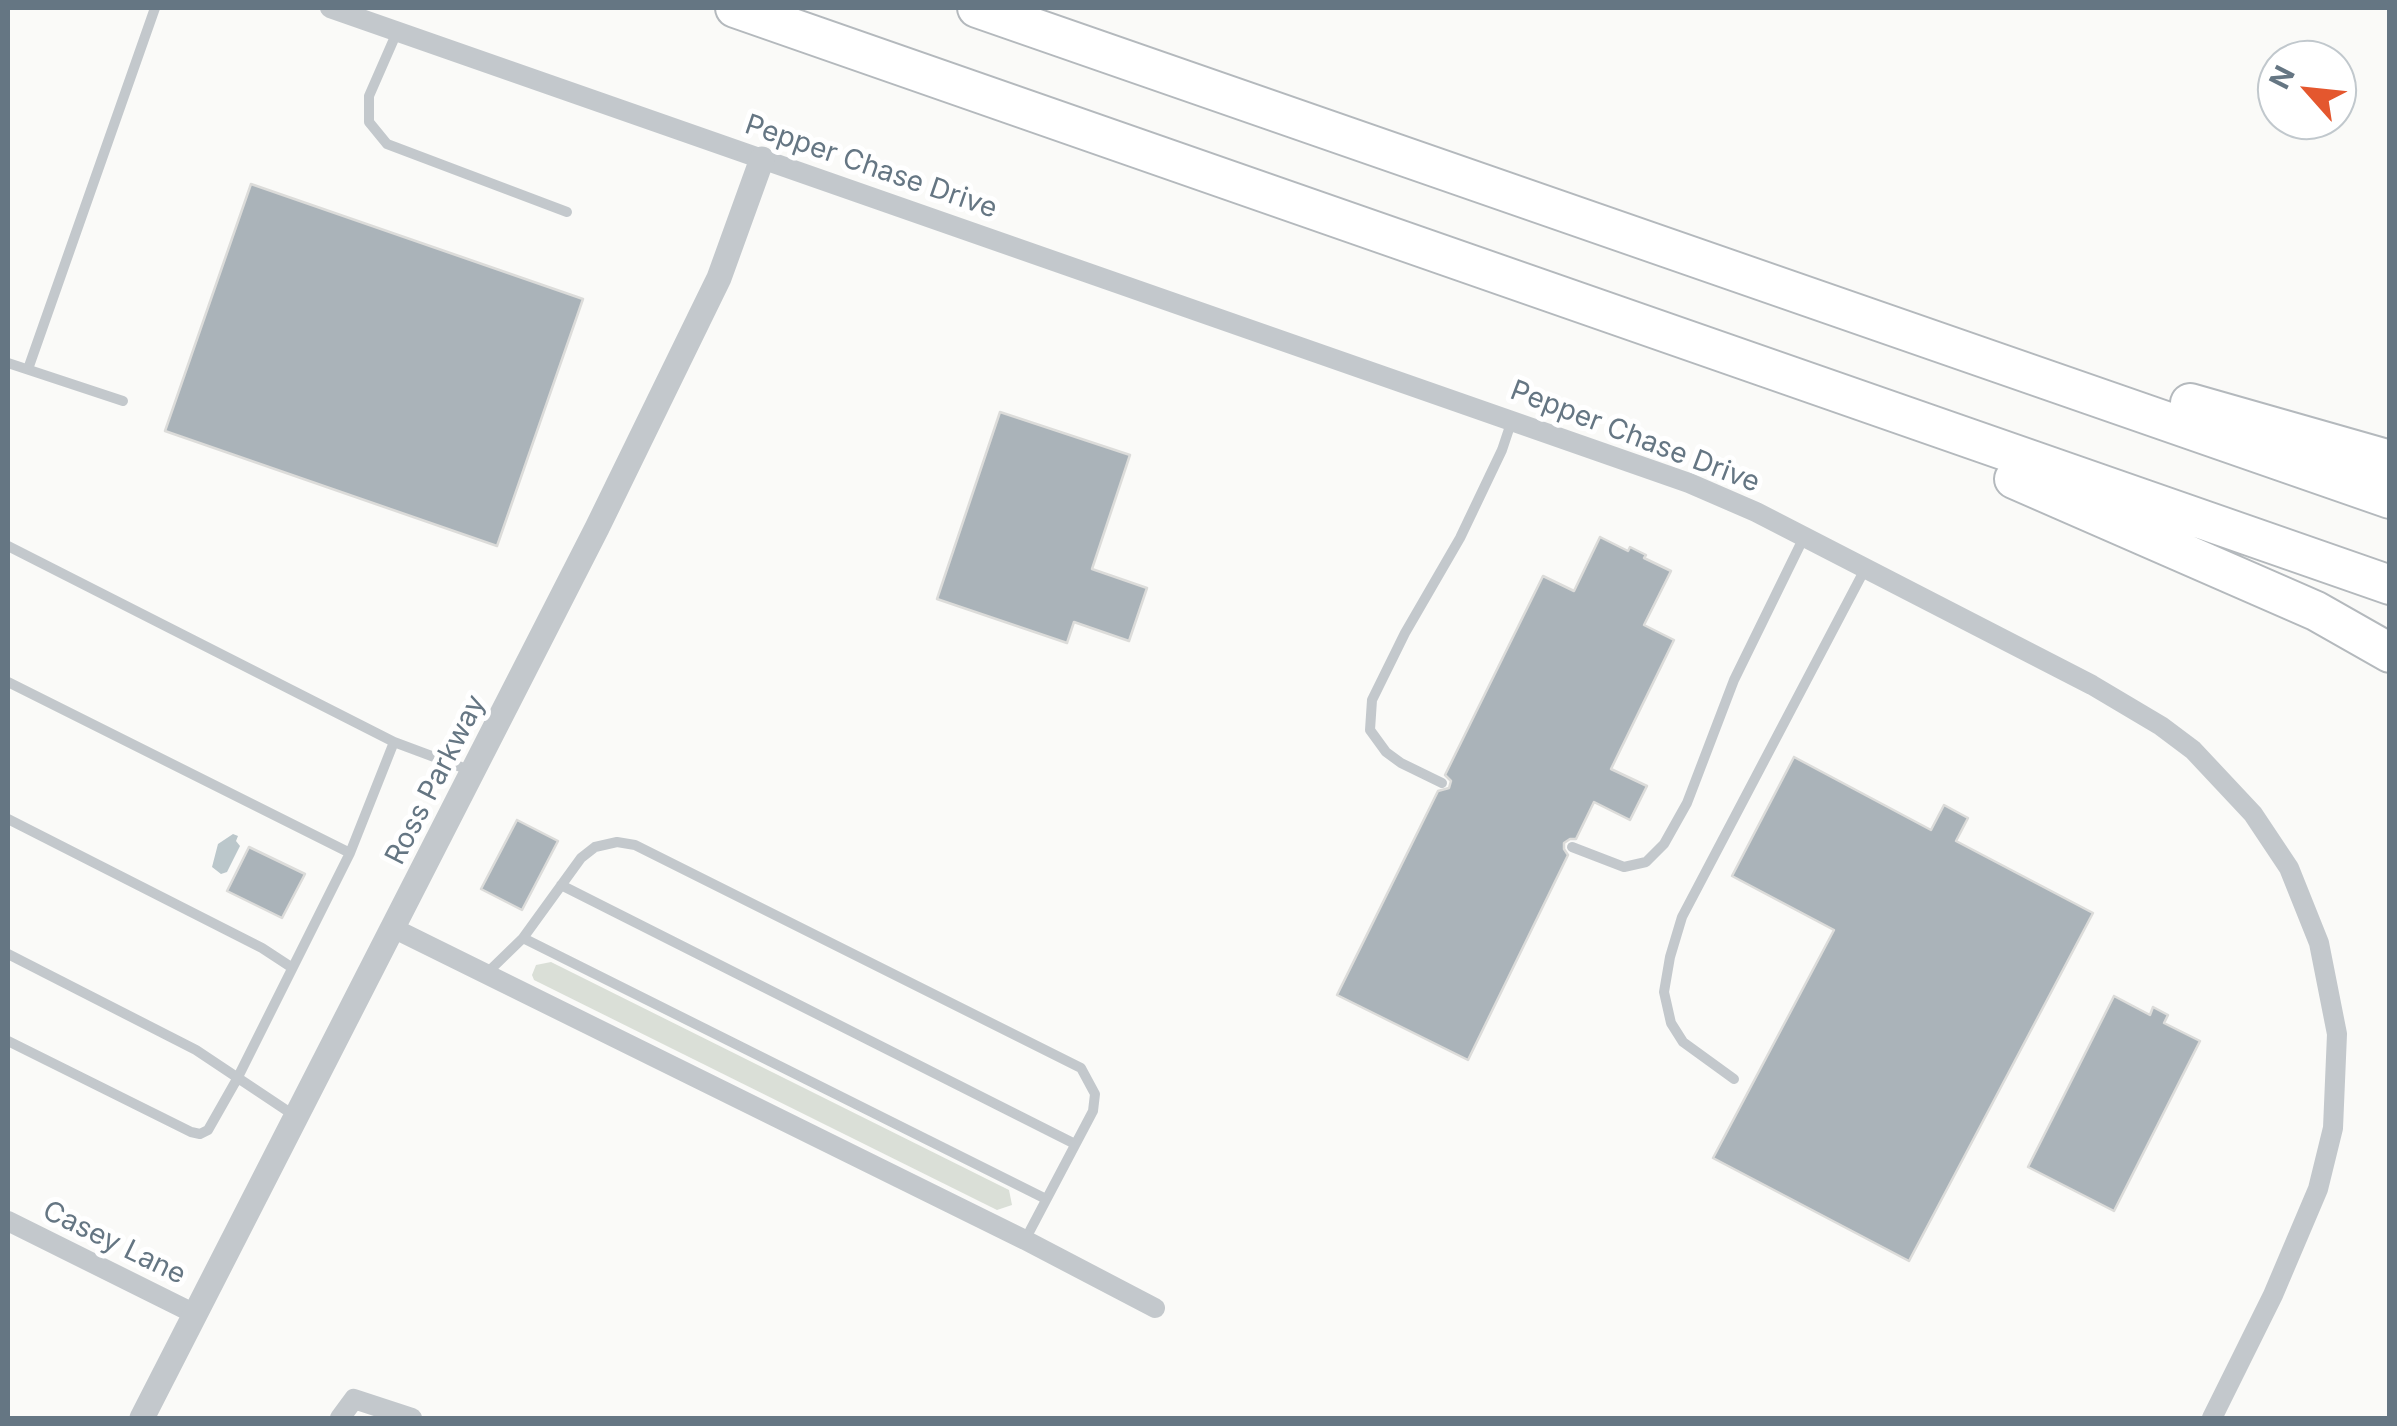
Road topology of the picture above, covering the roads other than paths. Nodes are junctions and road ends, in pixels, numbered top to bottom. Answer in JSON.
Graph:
{"nodes":[{"id":1,"x":156,"y":8,"type":"edge"},
{"id":2,"x":330,"y":8,"type":"edge"},
{"id":3,"x":736,"y":8,"type":"edge"},
{"id":4,"x":977,"y":8,"type":"edge"},
{"id":5,"x":398,"y":31,"type":"junction"},
{"id":6,"x":762,"y":158,"type":"junction"},
{"id":7,"x":1515,"y":194,"type":"junction"},
{"id":8,"x":568,"y":212,"type":"dead end"},
{"id":9,"x":8,"y":363,"type":"edge"},
{"id":10,"x":28,"y":370,"type":"junction"},
{"id":11,"x":124,"y":401,"type":"dead end"},
{"id":12,"x":1512,"y":420,"type":"junction"},
{"id":13,"x":1912,"y":420,"type":"junction"},
{"id":14,"x":2390,"y":460,"type":"edge"},
{"id":15,"x":2390,"y":499,"type":"edge"},
{"id":16,"x":1804,"y":536,"type":"junction"},
{"id":17,"x":8,"y":546,"type":"edge"},
{"id":18,"x":1866,"y":568,"type":"junction"},
{"id":19,"x":2390,"y":585,"type":"edge"},
{"id":20,"x":2390,"y":653,"type":"edge"},
{"id":21,"x":8,"y":682,"type":"edge"},
{"id":22,"x":394,"y":742,"type":"junction"},
{"id":23,"x":472,"y":772,"type":"junction"},
{"id":24,"x":1442,"y":783,"type":"dead end"},
{"id":25,"x":8,"y":820,"type":"edge"},
{"id":26,"x":1572,"y":848,"type":"dead end"},
{"id":27,"x":350,"y":853,"type":"junction"},
{"id":28,"x":561,"y":885,"type":"junction"},
{"id":29,"x":393,"y":928,"type":"junction"},
{"id":30,"x":522,"y":938,"type":"junction"},
{"id":31,"x":8,"y":954,"type":"edge"},
{"id":32,"x":291,"y":967,"type":"junction"},
{"id":33,"x":486,"y":973,"type":"junction"},
{"id":34,"x":8,"y":1041,"type":"edge"},
{"id":35,"x":237,"y":1079,"type":"junction"},
{"id":36,"x":1734,"y":1079,"type":"dead end"},
{"id":37,"x":296,"y":1116,"type":"junction"},
{"id":38,"x":1075,"y":1144,"type":"junction"},
{"id":39,"x":1046,"y":1199,"type":"junction"},
{"id":40,"x":8,"y":1221,"type":"edge"},
{"id":41,"x":1025,"y":1240,"type":"junction"},
{"id":42,"x":1155,"y":1308,"type":"dead end"},
{"id":43,"x":196,"y":1314,"type":"junction"},
{"id":44,"x":142,"y":1418,"type":"edge"},
{"id":45,"x":340,"y":1418,"type":"edge"},
{"id":46,"x":412,"y":1418,"type":"edge"},
{"id":47,"x":2212,"y":1418,"type":"edge"}],
"edges":[{"from":1,"to":10,"type":"lane"},
{"from":2,"to":5,"type":"street","name":"Pepper Chase Drive"},
{"from":3,"to":13,"type":"highway"},
{"from":4,"to":7,"type":"highway"},
{"from":5,"to":6,"type":"street","name":"Pepper Chase Drive"},
{"from":5,"to":8,"type":"lane"},
{"from":6,"to":12,"type":"street","name":"Pepper Chase Drive"},
{"from":6,"to":23,"type":"street","name":"Ross Parkway"},
{"from":7,"to":14,"type":"highway"},
{"from":7,"to":15,"type":"highway"},
{"from":9,"to":10,"type":"lane"},
{"from":10,"to":11,"type":"lane"},
{"from":12,"to":16,"type":"street","name":"Pepper Chase Drive"},
{"from":12,"to":24,"type":"lane"},
{"from":13,"to":19,"type":"highway"},
{"from":13,"to":20,"type":"highway"},
{"from":16,"to":18,"type":"street","name":"Pepper Chase Drive"},
{"from":16,"to":26,"type":"lane"},
{"from":17,"to":22,"type":"lane"},
{"from":18,"to":36,"type":"lane"},
{"from":18,"to":47,"type":"street","name":"Pepper Chase Drive"},
{"from":21,"to":27,"type":"lane"},
{"from":22,"to":23,"type":"lane"},
{"from":22,"to":27,"type":"lane"},
{"from":23,"to":29,"type":"street","name":"Ross Parkway"},
{"from":25,"to":32,"type":"lane"},
{"from":27,"to":32,"type":"lane"},
{"from":28,"to":30,"type":"lane"},
{"from":28,"to":38,"type":"lane"},
{"from":28,"to":38,"type":"lane"},
{"from":29,"to":33,"type":"street"},
{"from":29,"to":37,"type":"street","name":"Ross Parkway"},
{"from":30,"to":33,"type":"lane"},
{"from":30,"to":39,"type":"lane"},
{"from":31,"to":35,"type":"lane"},
{"from":32,"to":35,"type":"lane"},
{"from":33,"to":41,"type":"street"},
{"from":34,"to":35,"type":"lane"},
{"from":35,"to":37,"type":"lane"},
{"from":37,"to":43,"type":"street","name":"Ross Parkway"},
{"from":38,"to":39,"type":"lane"},
{"from":39,"to":41,"type":"lane"},
{"from":40,"to":43,"type":"street","name":"Casey Lane"},
{"from":41,"to":42,"type":"street"},
{"from":43,"to":44,"type":"street","name":"Ross Parkway"},
{"from":45,"to":46,"type":"street"}]}
